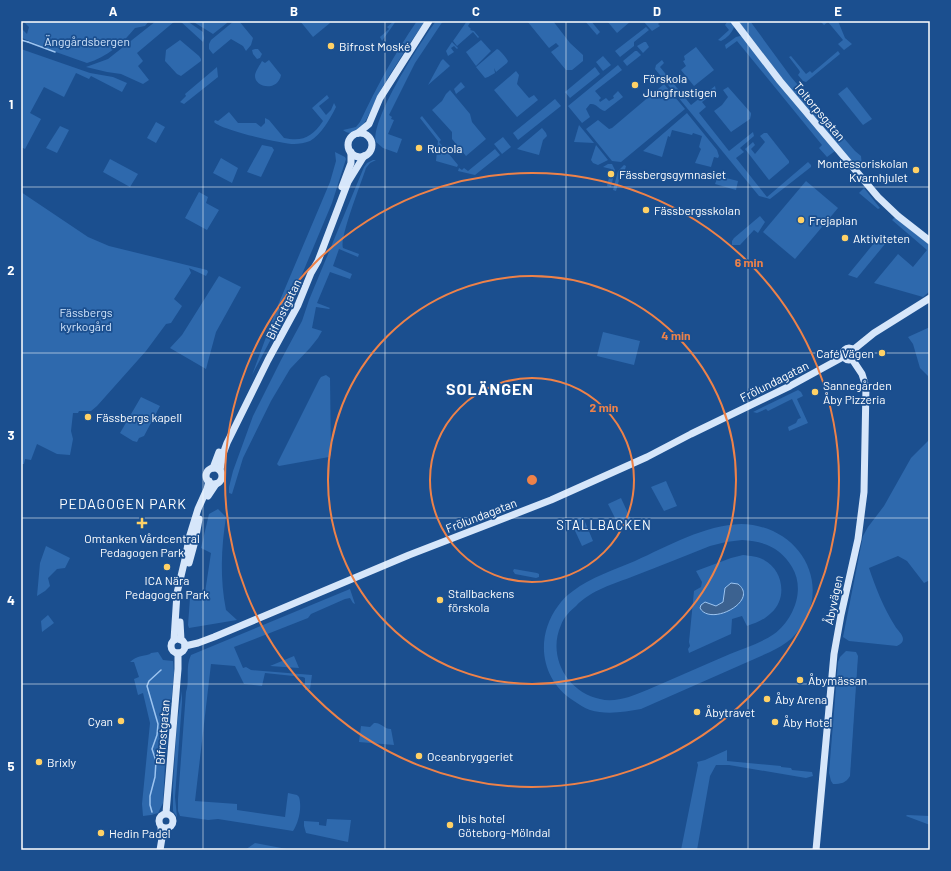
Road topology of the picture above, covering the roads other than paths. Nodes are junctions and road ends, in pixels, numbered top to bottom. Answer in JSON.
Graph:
{"nodes":[{"id":1,"x":428,"y":21,"type":"edge"},
{"id":2,"x":734,"y":21,"type":"edge"},
{"id":3,"x":388,"y":86,"type":"junction"},
{"id":4,"x":358,"y":133,"type":"junction"},
{"id":5,"x":370,"y":138,"type":"junction"},
{"id":6,"x":351,"y":152,"type":"junction"},
{"id":7,"x":364,"y":156,"type":"junction"},
{"id":8,"x":930,"y":241,"type":"edge"},
{"id":9,"x":930,"y":298,"type":"edge"},
{"id":10,"x":853,"y":350,"type":"junction"},
{"id":11,"x":843,"y":357,"type":"junction"},
{"id":12,"x":852,"y":359,"type":"junction"},
{"id":13,"x":216,"y":469,"type":"junction"},
{"id":14,"x":212,"y":482,"type":"junction"},
{"id":15,"x":180,"y":642,"type":"junction"},
{"id":16,"x":178,"y":653,"type":"junction"},
{"id":17,"x":166,"y":814,"type":"junction"},
{"id":18,"x":161,"y":827,"type":"junction"},
{"id":19,"x":169,"y":828,"type":"junction"},
{"id":20,"x":160,"y":850,"type":"edge"},
{"id":21,"x":164,"y":850,"type":"edge"},
{"id":22,"x":816,"y":850,"type":"edge"}],
"edges":[{"from":1,"to":3,"type":"street","name":"Bifrostgatan"},
{"from":2,"to":8,"type":"street","name":"Toltorpsgatan"},
{"from":3,"to":4,"type":"street","name":"Bifrostgatan"},
{"from":3,"to":5,"type":"street","name":"Bifrostgatan"},
{"from":4,"to":5,"type":"street"},
{"from":4,"to":6,"type":"street","name":"Bifrostgatan"},
{"from":5,"to":7,"type":"street","name":"Bifrostgatan"},
{"from":6,"to":7,"type":"street"},
{"from":6,"to":13,"type":"street","name":"Bifrostgatan"},
{"from":7,"to":13,"type":"street","name":"Bifrostgatan"},
{"from":9,"to":10,"type":"street"},
{"from":10,"to":11,"type":"street"},
{"from":10,"to":12,"type":"street"},
{"from":11,"to":12,"type":"street"},
{"from":11,"to":15,"type":"street","name":"Frölundagatan"},
{"from":12,"to":22,"type":"street","name":"Åbyvägen"},
{"from":13,"to":14,"type":"street","name":"Bifrostgatan"},
{"from":13,"to":14,"type":"street","name":"Bifrostgatan"},
{"from":14,"to":15,"type":"street","name":"Bifrostgatan"},
{"from":15,"to":16,"type":"street"},
{"from":15,"to":16,"type":"street","name":"Bifrostgatan"},
{"from":16,"to":17,"type":"street","name":"Bifrostgatan"},
{"from":17,"to":18,"type":"street","name":"Bifrostgatan"},
{"from":17,"to":19,"type":"street","name":"Bifrostgatan"},
{"from":18,"to":19,"type":"street"},
{"from":18,"to":20,"type":"street","name":"Bifrostgatan"},
{"from":19,"to":21,"type":"street","name":"Bifrostgatan"}]}
